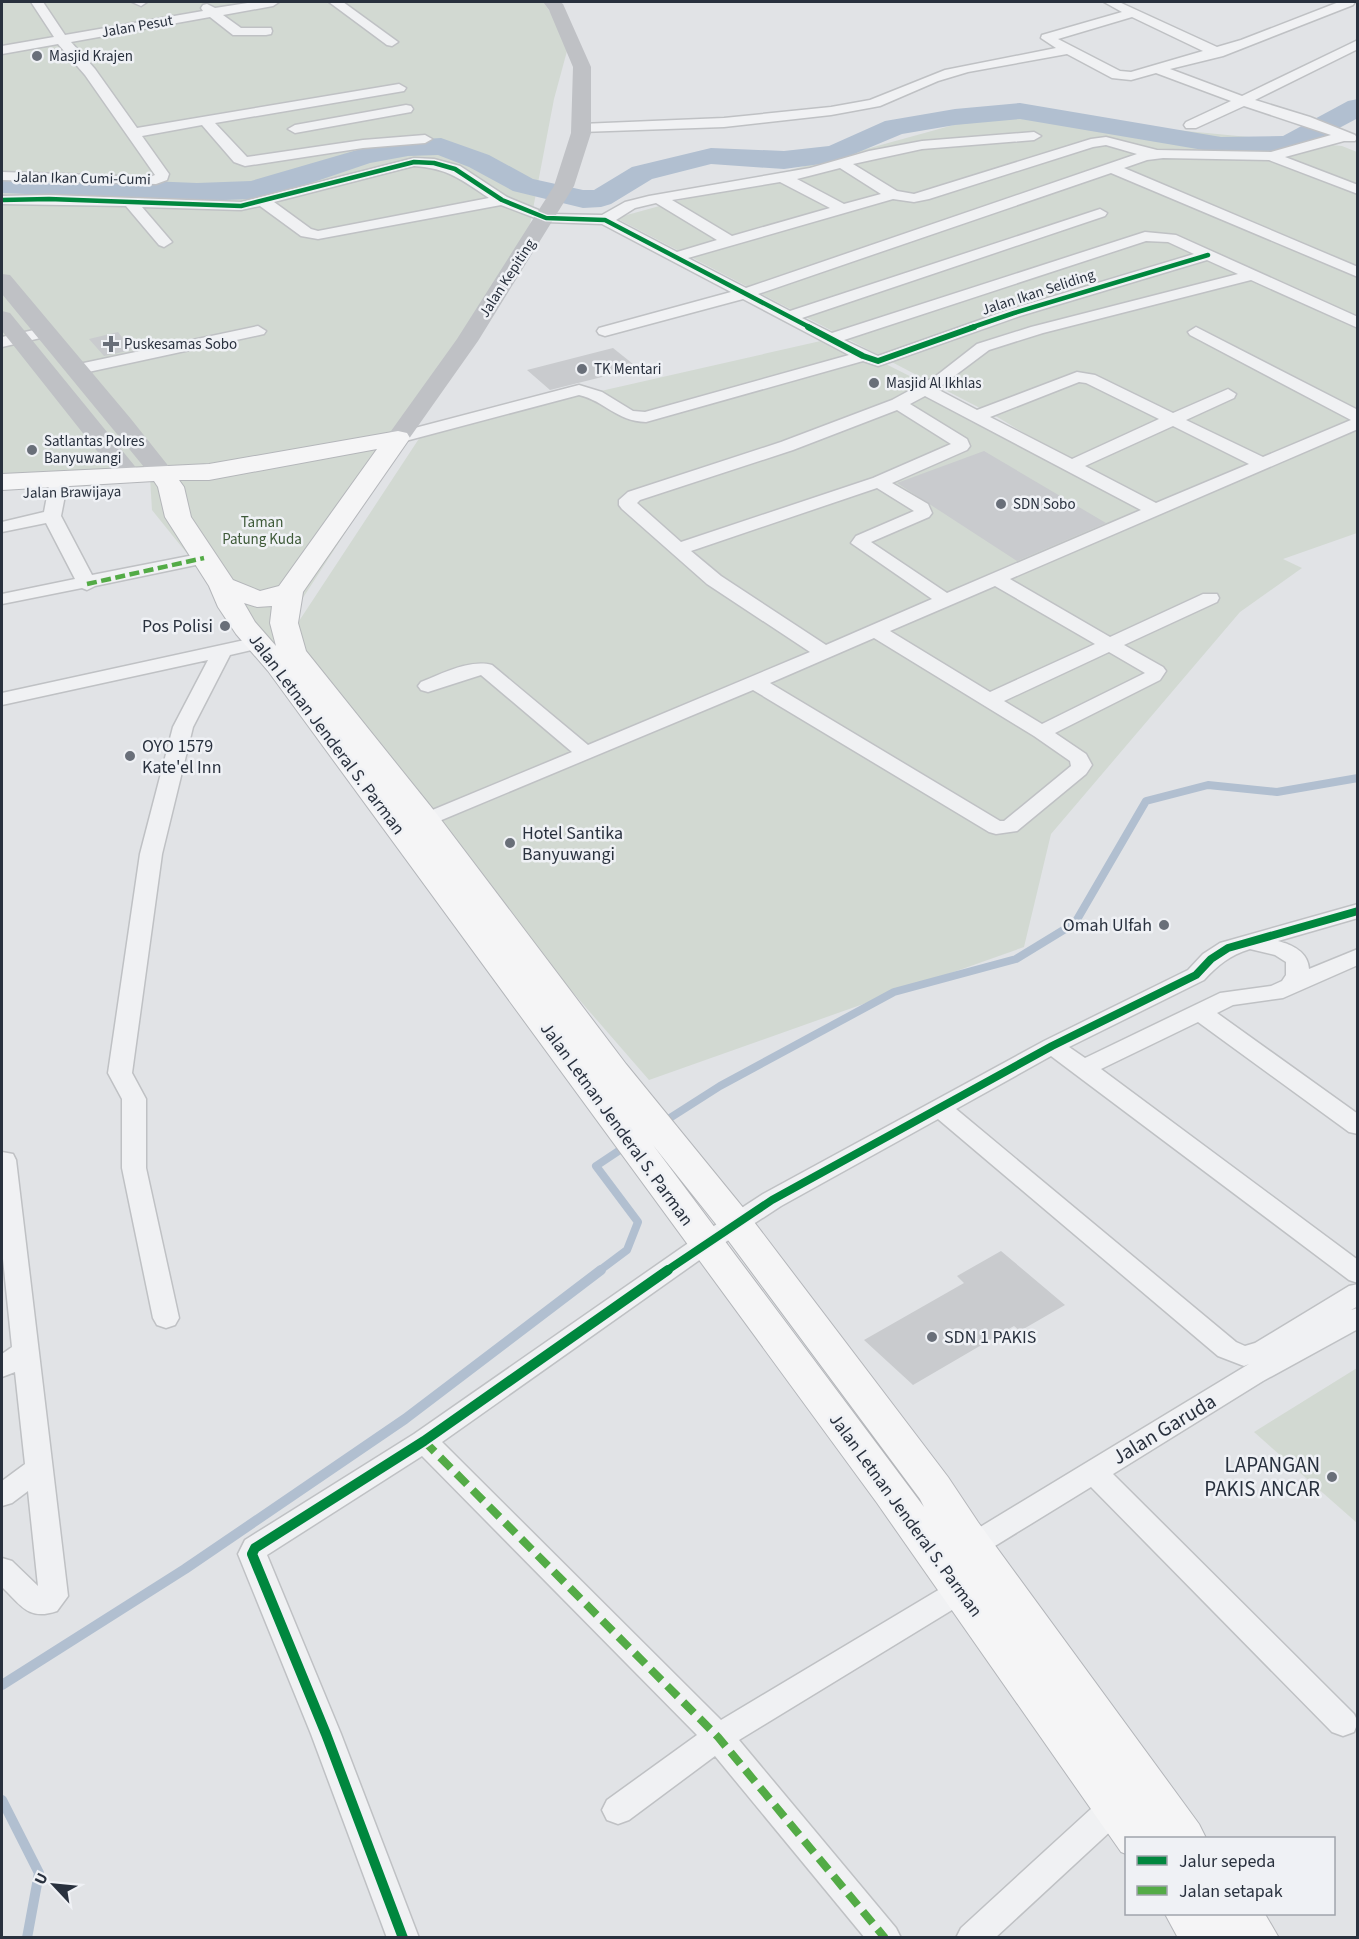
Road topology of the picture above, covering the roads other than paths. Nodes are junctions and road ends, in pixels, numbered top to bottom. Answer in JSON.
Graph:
{"nodes":[{"id":1,"x":37,"y":2,"type":"edge"},
{"id":2,"x":196,"y":2,"type":"edge"},
{"id":3,"x":273,"y":2,"type":"edge"},
{"id":4,"x":335,"y":2,"type":"edge"},
{"id":5,"x":551,"y":2,"type":"edge"},
{"id":6,"x":1110,"y":2,"type":"edge"},
{"id":7,"x":1350,"y":4,"type":"edge"},
{"id":8,"x":215,"y":13,"type":"junction"},
{"id":9,"x":1134,"y":13,"type":"junction"},
{"id":10,"x":266,"y":30,"type":"dead end"},
{"id":11,"x":62,"y":40,"type":"junction"},
{"id":12,"x":392,"y":42,"type":"dead end"},
{"id":13,"x":1358,"y":44,"type":"edge"},
{"id":14,"x":2,"y":50,"type":"edge"},
{"id":15,"x":1067,"y":50,"type":"junction"},
{"id":16,"x":1218,"y":53,"type":"junction"},
{"id":17,"x":1157,"y":69,"type":"junction"},
{"id":18,"x":399,"y":88,"type":"dead end"},
{"id":19,"x":1243,"y":101,"type":"junction"},
{"id":20,"x":278,"y":109,"type":"junction"},
{"id":21,"x":406,"y":109,"type":"dead end"},
{"id":22,"x":206,"y":121,"type":"junction"},
{"id":23,"x":1191,"y":125,"type":"dead end"},
{"id":24,"x":581,"y":128,"type":"junction"},
{"id":25,"x":296,"y":129,"type":"junction"},
{"id":26,"x":133,"y":133,"type":"junction"},
{"id":27,"x":1034,"y":136,"type":"dead end"},
{"id":28,"x":1345,"y":136,"type":"edge"},
{"id":29,"x":425,"y":139,"type":"dead end"},
{"id":30,"x":315,"y":152,"type":"junction"},
{"id":31,"x":1154,"y":154,"type":"junction"},
{"id":32,"x":1271,"y":156,"type":"junction"},
{"id":33,"x":843,"y":164,"type":"junction"},
{"id":34,"x":1112,"y":168,"type":"junction"},
{"id":35,"x":2,"y":176,"type":"edge"},
{"id":36,"x":782,"y":177,"type":"junction"},
{"id":37,"x":1358,"y":190,"type":"edge"},
{"id":38,"x":893,"y":195,"type":"junction"},
{"id":39,"x":658,"y":198,"type":"junction"},
{"id":40,"x":2,"y":200,"type":"edge"},
{"id":41,"x":502,"y":200,"type":"junction"},
{"id":42,"x":130,"y":202,"type":"junction"},
{"id":43,"x":264,"y":202,"type":"junction"},
{"id":44,"x":842,"y":209,"type":"junction"},
{"id":45,"x":549,"y":213,"type":"junction"},
{"id":46,"x":1100,"y":213,"type":"dead end"},
{"id":47,"x":605,"y":220,"type":"junction"},
{"id":48,"x":729,"y":241,"type":"junction"},
{"id":49,"x":164,"y":242,"type":"dead end"},
{"id":50,"x":1208,"y":255,"type":"junction"},
{"id":51,"x":675,"y":257,"type":"junction"},
{"id":52,"x":1358,"y":273,"type":"edge"},
{"id":53,"x":1252,"y":275,"type":"junction"},
{"id":54,"x":2,"y":280,"type":"edge"},
{"id":55,"x":743,"y":294,"type":"junction"},
{"id":56,"x":788,"y":317,"type":"junction"},
{"id":57,"x":2,"y":318,"type":"edge"},
{"id":58,"x":1358,"y":323,"type":"edge"},
{"id":59,"x":258,"y":331,"type":"dead end"},
{"id":60,"x":605,"y":331,"type":"dead end"},
{"id":61,"x":1196,"y":332,"type":"dead end"},
{"id":62,"x":44,"y":333,"type":"junction"},
{"id":63,"x":830,"y":339,"type":"junction"},
{"id":64,"x":10,"y":340,"type":"edge"},
{"id":65,"x":870,"y":359,"type":"junction"},
{"id":66,"x":79,"y":369,"type":"junction"},
{"id":67,"x":925,"y":389,"type":"junction"},
{"id":68,"x":1228,"y":394,"type":"dead end"},
{"id":69,"x":898,"y":404,"type":"junction"},
{"id":70,"x":977,"y":416,"type":"junction"},
{"id":71,"x":1358,"y":417,"type":"edge"},
{"id":72,"x":1173,"y":419,"type":"junction"},
{"id":73,"x":1358,"y":423,"type":"edge"},
{"id":74,"x":398,"y":438,"type":"junction"},
{"id":75,"x":1263,"y":464,"type":"junction"},
{"id":76,"x":1072,"y":466,"type":"junction"},
{"id":77,"x":166,"y":480,"type":"junction"},
{"id":78,"x":2,"y":482,"type":"edge"},
{"id":79,"x":879,"y":482,"type":"junction"},
{"id":80,"x":136,"y":483,"type":"junction"},
{"id":81,"x":2,"y":493,"type":"edge"},
{"id":82,"x":55,"y":496,"type":"junction"},
{"id":83,"x":1155,"y":510,"type":"junction"},
{"id":84,"x":178,"y":516,"type":"junction"},
{"id":85,"x":2,"y":527,"type":"edge"},
{"id":86,"x":679,"y":549,"type":"junction"},
{"id":87,"x":204,"y":558,"type":"junction"},
{"id":88,"x":996,"y":579,"type":"junction"},
{"id":89,"x":87,"y":584,"type":"junction"},
{"id":90,"x":223,"y":586,"type":"junction"},
{"id":91,"x":289,"y":592,"type":"junction"},
{"id":92,"x":1210,"y":598,"type":"dead end"},
{"id":93,"x":2,"y":599,"type":"edge"},
{"id":94,"x":947,"y":601,"type":"junction"},
{"id":95,"x":876,"y":631,"type":"junction"},
{"id":96,"x":258,"y":643,"type":"junction"},
{"id":97,"x":1109,"y":644,"type":"junction"},
{"id":98,"x":222,"y":652,"type":"junction"},
{"id":99,"x":825,"y":653,"type":"junction"},
{"id":100,"x":755,"y":683,"type":"junction"},
{"id":101,"x":428,"y":686,"type":"dead end"},
{"id":102,"x":2,"y":699,"type":"edge"},
{"id":103,"x":988,"y":700,"type":"junction"},
{"id":104,"x":1041,"y":732,"type":"junction"},
{"id":105,"x":586,"y":754,"type":"junction"},
{"id":106,"x":425,"y":820,"type":"junction"},
{"id":107,"x":1358,"y":911,"type":"edge"},
{"id":108,"x":1250,"y":943,"type":"junction"},
{"id":109,"x":1358,"y":956,"type":"edge"},
{"id":110,"x":1291,"y":985,"type":"junction"},
{"id":111,"x":1199,"y":1011,"type":"junction"},
{"id":112,"x":1052,"y":1046,"type":"junction"},
{"id":113,"x":1084,"y":1068,"type":"junction"},
{"id":114,"x":600,"y":1076,"type":"junction"},
{"id":115,"x":941,"y":1109,"type":"junction"},
{"id":116,"x":1352,"y":1115,"type":"edge"},
{"id":117,"x":4,"y":1160,"type":"dead end"},
{"id":118,"x":719,"y":1231,"type":"junction"},
{"id":119,"x":8,"y":1255,"type":"edge"},
{"id":120,"x":1358,"y":1274,"type":"edge"},
{"id":121,"x":1358,"y":1293,"type":"edge"},
{"id":122,"x":1358,"y":1317,"type":"edge"},
{"id":123,"x":166,"y":1318,"type":"dead end"},
{"id":124,"x":26,"y":1351,"type":"junction"},
{"id":125,"x":2,"y":1367,"type":"edge"},
{"id":126,"x":424,"y":1441,"type":"junction"},
{"id":127,"x":39,"y":1469,"type":"junction"},
{"id":128,"x":1094,"y":1472,"type":"junction"},
{"id":129,"x":2,"y":1495,"type":"edge"},
{"id":130,"x":972,"y":1546,"type":"junction"},
{"id":131,"x":2,"y":1569,"type":"edge"},
{"id":132,"x":960,"y":1590,"type":"junction"},
{"id":133,"x":1342,"y":1723,"type":"dead end"},
{"id":134,"x":718,"y":1737,"type":"junction"},
{"id":135,"x":618,"y":1810,"type":"dead end"},
{"id":136,"x":1126,"y":1823,"type":"edge"},
{"id":137,"x":1182,"y":1837,"type":"edge"},
{"id":138,"x":1190,"y":1915,"type":"edge"},
{"id":139,"x":1238,"y":1915,"type":"edge"},
{"id":140,"x":403,"y":1938,"type":"edge"},
{"id":141,"x":885,"y":1938,"type":"edge"},
{"id":142,"x":972,"y":1938,"type":"edge"},
{"id":143,"x":1206,"y":1938,"type":"edge"},
{"id":144,"x":1255,"y":1938,"type":"edge"}],
"edges":[{"from":1,"to":11,"type":"street","name":"Jalan Ikan Cumi-Cumi"},
{"from":2,"to":8,"type":"street"},
{"from":3,"to":8,"type":"street","name":"Jalan Pesut"},
{"from":4,"to":12,"type":"street"},
{"from":5,"to":24,"type":"main road","name":"Jalan Kepiting"},
{"from":6,"to":9,"type":"street"},
{"from":7,"to":16,"type":"street"},
{"from":8,"to":10,"type":"street"},
{"from":8,"to":11,"type":"street","name":"Jalan Pesut"},
{"from":9,"to":15,"type":"street"},
{"from":9,"to":16,"type":"street"},
{"from":11,"to":14,"type":"street","name":"Jalan Pesut"},
{"from":11,"to":26,"type":"street","name":"Jalan Ikan Cumi-Cumi"},
{"from":13,"to":19,"type":"street"},
{"from":15,"to":17,"type":"street"},
{"from":15,"to":24,"type":"street"},
{"from":16,"to":17,"type":"street"},
{"from":17,"to":19,"type":"street"},
{"from":18,"to":20,"type":"street"},
{"from":19,"to":23,"type":"street"},
{"from":19,"to":28,"type":"street"},
{"from":20,"to":22,"type":"street"},
{"from":20,"to":25,"type":"street"},
{"from":21,"to":25,"type":"street"},
{"from":22,"to":26,"type":"street"},
{"from":22,"to":30,"type":"street"},
{"from":24,"to":45,"type":"main road","name":"Jalan Kepiting"},
{"from":25,"to":30,"type":"street"},
{"from":26,"to":35,"type":"street","name":"Jalan Ikan Cumi-Cumi"},
{"from":27,"to":33,"type":"street"},
{"from":28,"to":32,"type":"street"},
{"from":29,"to":30,"type":"street"},
{"from":31,"to":32,"type":"street"},
{"from":31,"to":34,"type":"street"},
{"from":31,"to":38,"type":"street"},
{"from":32,"to":37,"type":"street"},
{"from":33,"to":36,"type":"street"},
{"from":33,"to":38,"type":"street"},
{"from":34,"to":52,"type":"street"},
{"from":34,"to":55,"type":"street"},
{"from":36,"to":39,"type":"street"},
{"from":36,"to":44,"type":"street"},
{"from":38,"to":44,"type":"street"},
{"from":39,"to":47,"type":"street"},
{"from":39,"to":48,"type":"street"},
{"from":40,"to":42,"type":"street"},
{"from":41,"to":43,"type":"street"},
{"from":41,"to":43,"type":"street"},
{"from":41,"to":45,"type":"street"},
{"from":42,"to":43,"type":"street"},
{"from":42,"to":49,"type":"street"},
{"from":44,"to":48,"type":"street"},
{"from":45,"to":47,"type":"street"},
{"from":45,"to":74,"type":"main road","name":"Jalan Kepiting"},
{"from":46,"to":56,"type":"street"},
{"from":47,"to":51,"type":"street"},
{"from":48,"to":51,"type":"street"},
{"from":50,"to":53,"type":"street"},
{"from":50,"to":63,"type":"street"},
{"from":50,"to":65,"type":"street","name":"Jalan Ikan Seliding"},
{"from":51,"to":55,"type":"street"},
{"from":53,"to":58,"type":"street"},
{"from":53,"to":67,"type":"street"},
{"from":54,"to":62,"type":"main road"},
{"from":55,"to":56,"type":"street"},
{"from":55,"to":60,"type":"street"},
{"from":56,"to":63,"type":"street"},
{"from":57,"to":64,"type":"main road"},
{"from":59,"to":66,"type":"street"},
{"from":61,"to":71,"type":"street"},
{"from":62,"to":64,"type":"street"},
{"from":62,"to":66,"type":"main road"},
{"from":63,"to":65,"type":"street"},
{"from":64,"to":80,"type":"main road"},
{"from":65,"to":74,"type":"street","name":"Jalan Ikan Seliding"},
{"from":66,"to":77,"type":"main road"},
{"from":67,"to":69,"type":"street"},
{"from":67,"to":70,"type":"street"},
{"from":68,"to":72,"type":"street"},
{"from":69,"to":79,"type":"street"},
{"from":69,"to":86,"type":"street"},
{"from":70,"to":72,"type":"street"},
{"from":70,"to":76,"type":"street"},
{"from":72,"to":75,"type":"street"},
{"from":72,"to":76,"type":"street"},
{"from":73,"to":75,"type":"street"},
{"from":74,"to":77,"type":"highway","name":"Jalan Brawijaya"},
{"from":74,"to":91,"type":"highway"},
{"from":75,"to":83,"type":"street"},
{"from":76,"to":83,"type":"street"},
{"from":77,"to":80,"type":"highway","name":"Jalan Brawijaya"},
{"from":77,"to":84,"type":"highway"},
{"from":78,"to":82,"type":"highway","name":"Jalan Brawijaya"},
{"from":79,"to":86,"type":"street"},
{"from":79,"to":94,"type":"street"},
{"from":80,"to":82,"type":"highway","name":"Jalan Brawijaya"},
{"from":80,"to":84,"type":"highway"},
{"from":81,"to":82,"type":"highway","name":"Jalan Brawijaya"},
{"from":82,"to":85,"type":"street"},
{"from":82,"to":89,"type":"street"},
{"from":83,"to":88,"type":"street"},
{"from":84,"to":87,"type":"highway","name":"Jalan Letnan Jenderal S. Parman"},
{"from":86,"to":99,"type":"street"},
{"from":87,"to":89,"type":"street"},
{"from":87,"to":90,"type":"highway","name":"Jalan Letnan Jenderal S. Parman"},
{"from":88,"to":94,"type":"street"},
{"from":88,"to":97,"type":"street"},
{"from":89,"to":93,"type":"street"},
{"from":90,"to":91,"type":"highway"},
{"from":90,"to":96,"type":"highway","name":"Jalan Letnan Jenderal S. Parman"},
{"from":91,"to":106,"type":"highway","name":"Jalan Letnan Jenderal S. Parman"},
{"from":92,"to":97,"type":"street"},
{"from":94,"to":95,"type":"street"},
{"from":95,"to":99,"type":"street"},
{"from":95,"to":103,"type":"street"},
{"from":96,"to":98,"type":"street"},
{"from":96,"to":114,"type":"highway","name":"Jalan Letnan Jenderal S. Parman"},
{"from":97,"to":103,"type":"street"},
{"from":97,"to":104,"type":"street"},
{"from":98,"to":102,"type":"street"},
{"from":98,"to":123,"type":"street"},
{"from":99,"to":100,"type":"street"},
{"from":100,"to":104,"type":"street"},
{"from":100,"to":105,"type":"street"},
{"from":101,"to":105,"type":"street"},
{"from":103,"to":104,"type":"street"},
{"from":105,"to":106,"type":"street"},
{"from":106,"to":114,"type":"highway","name":"Jalan Letnan Jenderal S. Parman"},
{"from":107,"to":108,"type":"street"},
{"from":108,"to":110,"type":"street"},
{"from":108,"to":112,"type":"street"},
{"from":109,"to":110,"type":"street"},
{"from":110,"to":111,"type":"street"},
{"from":111,"to":113,"type":"street"},
{"from":111,"to":116,"type":"street"},
{"from":112,"to":113,"type":"street"},
{"from":112,"to":115,"type":"street"},
{"from":113,"to":120,"type":"street"},
{"from":114,"to":118,"type":"highway","name":"Jalan Letnan Jenderal S. Parman"},
{"from":115,"to":118,"type":"street"},
{"from":115,"to":121,"type":"street"},
{"from":117,"to":119,"type":"street"},
{"from":118,"to":126,"type":"street"},
{"from":118,"to":130,"type":"highway","name":"Jalan Letnan Jenderal S. Parman"},
{"from":118,"to":132,"type":"highway","name":"Jalan Letnan Jenderal S. Parman"},
{"from":119,"to":124,"type":"street"},
{"from":122,"to":128,"type":"street","name":"Jalan Garuda"},
{"from":124,"to":125,"type":"street"},
{"from":124,"to":127,"type":"street"},
{"from":126,"to":134,"type":"street"},
{"from":126,"to":140,"type":"street"},
{"from":127,"to":129,"type":"street"},
{"from":127,"to":131,"type":"street"},
{"from":128,"to":130,"type":"street","name":"Jalan Garuda"},
{"from":128,"to":133,"type":"street"},
{"from":130,"to":137,"type":"highway","name":"Jalan Letnan Jenderal S. Parman"},
{"from":132,"to":134,"type":"street"},
{"from":132,"to":136,"type":"highway","name":"Jalan Letnan Jenderal S. Parman"},
{"from":134,"to":135,"type":"street"},
{"from":134,"to":141,"type":"street"},
{"from":136,"to":142,"type":"street"},
{"from":138,"to":143,"type":"highway"},
{"from":139,"to":144,"type":"highway"}]}
